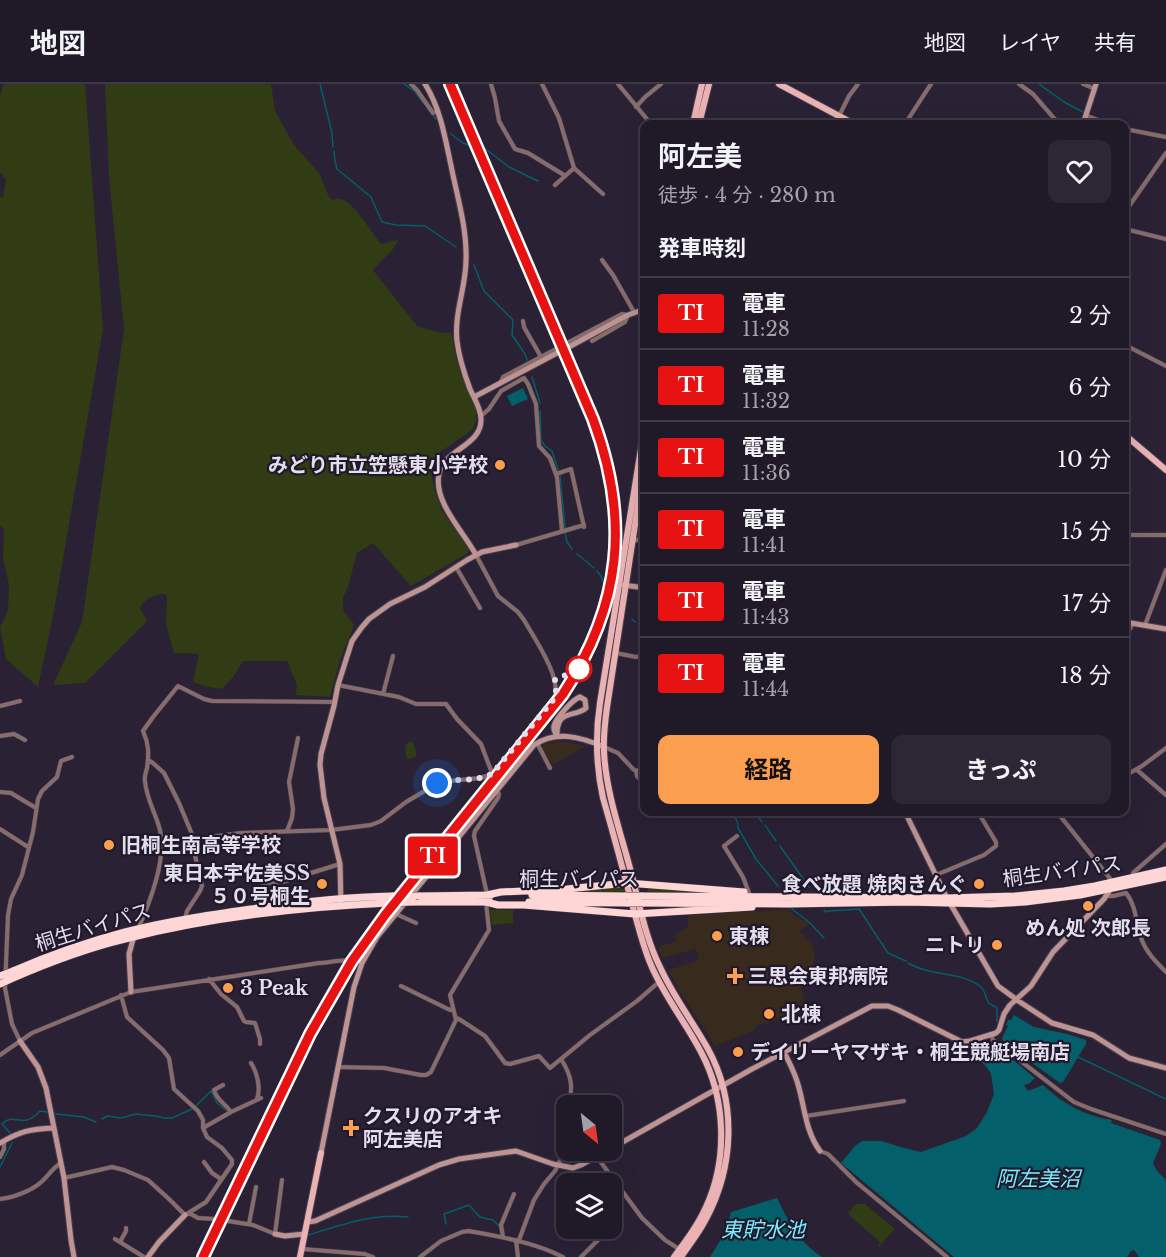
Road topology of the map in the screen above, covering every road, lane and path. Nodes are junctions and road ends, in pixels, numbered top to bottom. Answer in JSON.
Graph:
{"nodes":[{"id":1,"x":411,"y":84,"type":"edge"},
{"id":2,"x":425,"y":84,"type":"edge"},
{"id":3,"x":490,"y":84,"type":"edge"},
{"id":4,"x":542,"y":84,"type":"edge"},
{"id":5,"x":618,"y":84,"type":"edge"},
{"id":6,"x":661,"y":84,"type":"edge"},
{"id":7,"x":702,"y":84,"type":"edge"},
{"id":8,"x":709,"y":84,"type":"edge"},
{"id":9,"x":781,"y":84,"type":"edge"},
{"id":10,"x":858,"y":84,"type":"edge"},
{"id":11,"x":931,"y":84,"type":"edge"},
{"id":12,"x":1019,"y":84,"type":"edge"},
{"id":13,"x":1083,"y":84,"type":"edge"},
{"id":14,"x":1095,"y":87,"type":"edge"},
{"id":15,"x":636,"y":107,"type":"junction"},
{"id":16,"x":438,"y":111,"type":"junction"},
{"id":17,"x":838,"y":116,"type":"junction"},
{"id":18,"x":1087,"y":116,"type":"junction"},
{"id":19,"x":647,"y":120,"type":"edge"},
{"id":20,"x":694,"y":120,"type":"edge"},
{"id":21,"x":700,"y":120,"type":"edge"},
{"id":22,"x":846,"y":120,"type":"edge"},
{"id":23,"x":908,"y":120,"type":"edge"},
{"id":24,"x":1056,"y":120,"type":"edge"},
{"id":25,"x":1085,"y":120,"type":"edge"},
{"id":26,"x":1098,"y":120,"type":"edge"},
{"id":27,"x":1129,"y":130,"type":"edge"},
{"id":28,"x":1166,"y":137,"type":"edge"},
{"id":29,"x":1166,"y":153,"type":"edge"},
{"id":30,"x":574,"y":168,"type":"junction"},
{"id":31,"x":564,"y":175,"type":"junction"},
{"id":32,"x":555,"y":185,"type":"dead end"},
{"id":33,"x":603,"y":194,"type":"dead end"},
{"id":34,"x":1129,"y":206,"type":"edge"},
{"id":35,"x":1129,"y":230,"type":"edge"},
{"id":36,"x":1166,"y":240,"type":"edge"},
{"id":37,"x":602,"y":260,"type":"dead end"},
{"id":38,"x":640,"y":311,"type":"edge"},
{"id":39,"x":634,"y":313,"type":"junction"},
{"id":40,"x":627,"y":315,"type":"junction"},
{"id":41,"x":523,"y":321,"type":"dead end"},
{"id":42,"x":592,"y":341,"type":"dead end"},
{"id":43,"x":1129,"y":347,"type":"edge"},
{"id":44,"x":558,"y":351,"type":"junction"},
{"id":45,"x":541,"y":357,"type":"junction"},
{"id":46,"x":1166,"y":366,"type":"edge"},
{"id":47,"x":501,"y":383,"type":"junction"},
{"id":48,"x":474,"y":397,"type":"junction"},
{"id":49,"x":481,"y":416,"type":"junction"},
{"id":50,"x":1129,"y":438,"type":"edge"},
{"id":51,"x":640,"y":456,"type":"edge"},
{"id":52,"x":1166,"y":470,"type":"edge"},
{"id":53,"x":556,"y":474,"type":"junction"},
{"id":54,"x":640,"y":494,"type":"edge"},
{"id":55,"x":562,"y":531,"type":"junction"},
{"id":56,"x":1166,"y":534,"type":"edge"},
{"id":57,"x":1129,"y":535,"type":"edge"},
{"id":58,"x":640,"y":539,"type":"edge"},
{"id":59,"x":633,"y":540,"type":"junction"},
{"id":60,"x":516,"y":545,"type":"joint"},
{"id":61,"x":476,"y":555,"type":"junction"},
{"id":62,"x":456,"y":567,"type":"junction"},
{"id":63,"x":1166,"y":570,"type":"edge"},
{"id":64,"x":623,"y":585,"type":"junction"},
{"id":65,"x":640,"y":587,"type":"edge"},
{"id":66,"x":480,"y":608,"type":"dead end"},
{"id":67,"x":1129,"y":622,"type":"edge"},
{"id":68,"x":1133,"y":623,"type":"junction"},
{"id":69,"x":1145,"y":625,"type":"junction"},
{"id":70,"x":1166,"y":629,"type":"edge"},
{"id":71,"x":1129,"y":630,"type":"edge"},
{"id":72,"x":616,"y":653,"type":"junction"},
{"id":73,"x":393,"y":656,"type":"dead end"},
{"id":74,"x":640,"y":656,"type":"edge"},
{"id":75,"x":338,"y":685,"type":"junction"},
{"id":76,"x":383,"y":694,"type":"junction"},
{"id":77,"x":20,"y":701,"type":"dead end"},
{"id":78,"x":335,"y":702,"type":"junction"},
{"id":79,"x":0,"y":706,"type":"edge"},
{"id":80,"x":0,"y":728,"type":"edge"},
{"id":81,"x":1,"y":736,"type":"edge"},
{"id":82,"x":556,"y":736,"type":"junction"},
{"id":83,"x":298,"y":738,"type":"dead end"},
{"id":84,"x":25,"y":740,"type":"dead end"},
{"id":85,"x":537,"y":743,"type":"junction"},
{"id":86,"x":596,"y":744,"type":"junction"},
{"id":87,"x":604,"y":747,"type":"junction"},
{"id":88,"x":1166,"y":748,"type":"edge"},
{"id":89,"x":72,"y":757,"type":"dead end"},
{"id":90,"x":148,"y":760,"type":"junction"},
{"id":91,"x":550,"y":768,"type":"dead end"},
{"id":92,"x":1137,"y":770,"type":"junction"},
{"id":93,"x":636,"y":771,"type":"junction"},
{"id":94,"x":640,"y":771,"type":"edge"},
{"id":95,"x":492,"y":773,"type":"junction"},
{"id":96,"x":1129,"y":774,"type":"edge"},
{"id":97,"x":640,"y":779,"type":"edge"},
{"id":98,"x":496,"y":790,"type":"junction"},
{"id":99,"x":0,"y":792,"type":"edge"},
{"id":100,"x":1166,"y":795,"type":"edge"},
{"id":101,"x":36,"y":808,"type":"junction"},
{"id":102,"x":907,"y":816,"type":"edge"},
{"id":103,"x":980,"y":816,"type":"edge"},
{"id":104,"x":1060,"y":816,"type":"edge"},
{"id":105,"x":0,"y":829,"type":"edge"},
{"id":106,"x":331,"y":830,"type":"junction"},
{"id":107,"x":287,"y":831,"type":"junction"},
{"id":108,"x":737,"y":836,"type":"dead end"},
{"id":109,"x":194,"y":839,"type":"junction"},
{"id":110,"x":1166,"y":844,"type":"edge"},
{"id":111,"x":28,"y":847,"type":"junction"},
{"id":112,"x":340,"y":864,"type":"junction"},
{"id":113,"x":1166,"y":870,"type":"edge"},
{"id":114,"x":936,"y":875,"type":"junction"},
{"id":115,"x":1133,"y":878,"type":"junction"},
{"id":116,"x":1166,"y":878,"type":"edge"},
{"id":117,"x":262,"y":883,"type":"dead end"},
{"id":118,"x":630,"y":884,"type":"junction"},
{"id":119,"x":1110,"y":889,"type":"junction"},
{"id":120,"x":749,"y":893,"type":"junction"},
{"id":121,"x":819,"y":897,"type":"junction"},
{"id":122,"x":486,"y":898,"type":"junction"},
{"id":123,"x":642,"y":899,"type":"junction"},
{"id":124,"x":949,"y":901,"type":"junction"},
{"id":125,"x":341,"y":902,"type":"junction"},
{"id":126,"x":788,"y":904,"type":"junction"},
{"id":127,"x":396,"y":913,"type":"junction"},
{"id":128,"x":639,"y":914,"type":"junction"},
{"id":129,"x":185,"y":919,"type":"junction"},
{"id":130,"x":416,"y":923,"type":"dead end"},
{"id":131,"x":138,"y":929,"type":"junction"},
{"id":132,"x":134,"y":937,"type":"junction"},
{"id":133,"x":362,"y":963,"type":"junction"},
{"id":134,"x":1166,"y":972,"type":"edge"},
{"id":135,"x":13,"y":974,"type":"junction"},
{"id":136,"x":0,"y":976,"type":"edge"},
{"id":137,"x":209,"y":979,"type":"junction"},
{"id":138,"x":659,"y":982,"type":"junction"},
{"id":139,"x":0,"y":984,"type":"edge"},
{"id":140,"x":401,"y":986,"type":"dead end"},
{"id":141,"x":131,"y":992,"type":"junction"},
{"id":142,"x":122,"y":995,"type":"junction"},
{"id":143,"x":1015,"y":999,"type":"junction"},
{"id":144,"x":453,"y":1009,"type":"junction"},
{"id":145,"x":456,"y":1018,"type":"junction"},
{"id":146,"x":991,"y":1035,"type":"junction"},
{"id":147,"x":20,"y":1041,"type":"junction"},
{"id":148,"x":260,"y":1044,"type":"dead end"},
{"id":149,"x":784,"y":1053,"type":"junction"},
{"id":150,"x":0,"y":1055,"type":"edge"},
{"id":151,"x":561,"y":1059,"type":"junction"},
{"id":152,"x":251,"y":1063,"type":"dead end"},
{"id":153,"x":338,"y":1067,"type":"junction"},
{"id":154,"x":1166,"y":1068,"type":"edge"},
{"id":155,"x":223,"y":1085,"type":"dead end"},
{"id":156,"x":723,"y":1086,"type":"junction"},
{"id":157,"x":716,"y":1090,"type":"junction"},
{"id":158,"x":572,"y":1095,"type":"edge"},
{"id":159,"x":261,"y":1098,"type":"dead end"},
{"id":160,"x":256,"y":1100,"type":"junction"},
{"id":161,"x":904,"y":1101,"type":"dead end"},
{"id":162,"x":231,"y":1112,"type":"junction"},
{"id":163,"x":805,"y":1116,"type":"junction"},
{"id":164,"x":54,"y":1128,"type":"junction"},
{"id":165,"x":203,"y":1128,"type":"junction"},
{"id":166,"x":1166,"y":1134,"type":"edge"},
{"id":167,"x":2,"y":1142,"type":"edge"},
{"id":168,"x":622,"y":1142,"type":"edge"},
{"id":169,"x":820,"y":1151,"type":"joint"},
{"id":170,"x":321,"y":1153,"type":"joint"},
{"id":171,"x":0,"y":1158,"type":"edge"},
{"id":172,"x":559,"y":1161,"type":"edge"},
{"id":173,"x":588,"y":1161,"type":"edge"},
{"id":174,"x":600,"y":1161,"type":"edge"},
{"id":175,"x":204,"y":1162,"type":"dead end"},
{"id":176,"x":61,"y":1163,"type":"junction"},
{"id":177,"x":557,"y":1165,"type":"junction"},
{"id":178,"x":64,"y":1178,"type":"junction"},
{"id":179,"x":221,"y":1179,"type":"junction"},
{"id":180,"x":282,"y":1179,"type":"dead end"},
{"id":181,"x":256,"y":1187,"type":"dead end"},
{"id":182,"x":514,"y":1194,"type":"dead end"},
{"id":183,"x":0,"y":1199,"type":"edge"},
{"id":184,"x":187,"y":1214,"type":"junction"},
{"id":185,"x":215,"y":1219,"type":"dead end"},
{"id":186,"x":228,"y":1221,"type":"dead end"},
{"id":187,"x":307,"y":1222,"type":"junction"},
{"id":188,"x":249,"y":1224,"type":"junction"},
{"id":189,"x":126,"y":1228,"type":"dead end"},
{"id":190,"x":275,"y":1234,"type":"junction"},
{"id":191,"x":304,"y":1234,"type":"junction"},
{"id":192,"x":503,"y":1237,"type":"junction"},
{"id":193,"x":599,"y":1239,"type":"edge"},
{"id":194,"x":517,"y":1240,"type":"junction"},
{"id":195,"x":301,"y":1248,"type":"junction"},
{"id":196,"x":680,"y":1249,"type":"junction"},
{"id":197,"x":74,"y":1257,"type":"edge"},
{"id":198,"x":146,"y":1257,"type":"edge"},
{"id":199,"x":300,"y":1257,"type":"edge"},
{"id":200,"x":373,"y":1257,"type":"edge"},
{"id":201,"x":420,"y":1257,"type":"edge"},
{"id":202,"x":518,"y":1257,"type":"edge"},
{"id":203,"x":563,"y":1257,"type":"edge"},
{"id":204,"x":581,"y":1257,"type":"edge"},
{"id":205,"x":674,"y":1257,"type":"edge"},
{"id":206,"x":681,"y":1257,"type":"edge"},
{"id":207,"x":947,"y":1257,"type":"edge"}],
"edges":[{"from":1,"to":16,"type":"street"},
{"from":2,"to":16,"type":"street"},
{"from":3,"to":31,"type":"street"},
{"from":4,"to":30,"type":"street"},
{"from":5,"to":15,"type":"street"},
{"from":6,"to":15,"type":"street"},
{"from":7,"to":20,"type":"main road"},
{"from":8,"to":21,"type":"main road"},
{"from":9,"to":17,"type":"main road"},
{"from":10,"to":17,"type":"street"},
{"from":11,"to":23,"type":"street"},
{"from":12,"to":24,"type":"street"},
{"from":13,"to":14,"type":"street"},
{"from":14,"to":18,"type":"street"},
{"from":15,"to":19,"type":"street"},
{"from":16,"to":48,"type":"street"},
{"from":17,"to":22,"type":"main road"},
{"from":18,"to":25,"type":"street"},
{"from":18,"to":26,"type":"street"},
{"from":27,"to":28,"type":"street"},
{"from":29,"to":34,"type":"street"},
{"from":30,"to":31,"type":"street"},
{"from":30,"to":33,"type":"street"},
{"from":31,"to":32,"type":"street"},
{"from":35,"to":36,"type":"street"},
{"from":37,"to":39,"type":"street"},
{"from":38,"to":39,"type":"street"},
{"from":39,"to":40,"type":"street"},
{"from":40,"to":42,"type":"street"},
{"from":40,"to":44,"type":"street","bridge":true},
{"from":41,"to":45,"type":"street"},
{"from":43,"to":46,"type":"street"},
{"from":44,"to":45,"type":"street"},
{"from":44,"to":47,"type":"street"},
{"from":45,"to":47,"type":"street"},
{"from":47,"to":48,"type":"street"},
{"from":48,"to":49,"type":"street"},
{"from":49,"to":53,"type":"street"},
{"from":49,"to":61,"type":"street"},
{"from":50,"to":52,"type":"main road"},
{"from":51,"to":64,"type":"main road"},
{"from":53,"to":55,"type":"street"},
{"from":53,"to":55,"type":"street"},
{"from":54,"to":59,"type":"main road"},
{"from":55,"to":60,"type":"street"},
{"from":56,"to":57,"type":"street"},
{"from":58,"to":59,"type":"street"},
{"from":59,"to":64,"type":"main road"},
{"from":60,"to":61,"type":"street"},
{"from":61,"to":62,"type":"street"},
{"from":61,"to":95,"type":"street"},
{"from":62,"to":66,"type":"street"},
{"from":62,"to":75,"type":"street"},
{"from":63,"to":69,"type":"street"},
{"from":64,"to":65,"type":"street"},
{"from":64,"to":72,"type":"main road"},
{"from":64,"to":86,"type":"main road"},
{"from":67,"to":68,"type":"street"},
{"from":68,"to":69,"type":"street"},
{"from":68,"to":71,"type":"street"},
{"from":69,"to":70,"type":"street"},
{"from":72,"to":74,"type":"street"},
{"from":72,"to":87,"type":"main road"},
{"from":73,"to":76,"type":"street"},
{"from":75,"to":76,"type":"street"},
{"from":75,"to":78,"type":"street"},
{"from":76,"to":95,"type":"street"},
{"from":77,"to":79,"type":"street"},
{"from":78,"to":90,"type":"street"},
{"from":78,"to":106,"type":"street"},
{"from":80,"to":81,"type":"street"},
{"from":81,"to":84,"type":"street"},
{"from":82,"to":82,"type":"street"},
{"from":82,"to":85,"type":"street"},
{"from":82,"to":86,"type":"street"},
{"from":83,"to":107,"type":"street"},
{"from":85,"to":91,"type":"street"},
{"from":85,"to":98,"type":"street"},
{"from":86,"to":87,"type":"street"},
{"from":86,"to":118,"type":"main road"},
{"from":87,"to":93,"type":"street"},
{"from":87,"to":118,"type":"main road"},
{"from":88,"to":92,"type":"street"},
{"from":89,"to":101,"type":"street"},
{"from":90,"to":109,"type":"street"},
{"from":90,"to":131,"type":"street"},
{"from":92,"to":96,"type":"street"},
{"from":92,"to":100,"type":"street"},
{"from":93,"to":94,"type":"street"},
{"from":93,"to":97,"type":"street"},
{"from":95,"to":106,"type":"street"},
{"from":98,"to":122,"type":"street"},
{"from":98,"to":127,"type":"street"},
{"from":99,"to":101,"type":"street"},
{"from":101,"to":111,"type":"street"},
{"from":102,"to":114,"type":"street"},
{"from":103,"to":114,"type":"street"},
{"from":104,"to":119,"type":"street"},
{"from":105,"to":111,"type":"street"},
{"from":106,"to":107,"type":"street"},
{"from":106,"to":112,"type":"street"},
{"from":107,"to":109,"type":"street"},
{"from":108,"to":120,"type":"street"},
{"from":109,"to":129,"type":"street"},
{"from":110,"to":115,"type":"street"},
{"from":111,"to":147,"type":"street"},
{"from":112,"to":117,"type":"street"},
{"from":112,"to":125,"type":"street"},
{"from":113,"to":115,"type":"highway","name":"桐生バイパス"},
{"from":114,"to":124,"type":"street"},
{"from":115,"to":119,"type":"highway","name":"桐生バイパス"},
{"from":116,"to":119,"type":"highway","name":"桐生バイパス"},
{"from":118,"to":120,"type":"highway"},
{"from":118,"to":122,"type":"highway"},
{"from":118,"to":128,"type":"main road"},
{"from":119,"to":124,"type":"highway","name":"桐生バイパス"},
{"from":119,"to":134,"type":"street"},
{"from":119,"to":143,"type":"street"},
{"from":120,"to":121,"type":"highway"},
{"from":121,"to":123,"type":"highway","name":"桐生バイパス"},
{"from":121,"to":124,"type":"highway","name":"桐生バイパス"},
{"from":122,"to":123,"type":"highway","name":"桐生バイパス","bridge":true},
{"from":122,"to":125,"type":"highway","name":"桐生バイパス","bridge":true},
{"from":122,"to":128,"type":"highway"},
{"from":122,"to":144,"type":"street"},
{"from":123,"to":126,"type":"highway","name":"桐生バイパス"},
{"from":124,"to":126,"type":"highway","name":"桐生バイパス"},
{"from":124,"to":143,"type":"street"},
{"from":125,"to":129,"type":"highway","name":"桐生バイパス"},
{"from":125,"to":132,"type":"highway","name":"桐生バイパス"},
{"from":126,"to":128,"type":"highway"},
{"from":127,"to":130,"type":"street"},
{"from":127,"to":133,"type":"street"},
{"from":128,"to":138,"type":"main road"},
{"from":128,"to":156,"type":"main road"},
{"from":129,"to":131,"type":"highway","name":"桐生バイパス"},
{"from":131,"to":132,"type":"street"},
{"from":131,"to":135,"type":"highway","name":"桐生バイパス"},
{"from":132,"to":135,"type":"highway","name":"桐生バイパス"},
{"from":132,"to":141,"type":"street"},
{"from":133,"to":137,"type":"street"},
{"from":133,"to":153,"type":"street"},
{"from":135,"to":136,"type":"highway","name":"桐生バイパス","bridge":true},
{"from":135,"to":139,"type":"highway","name":"桐生バイパス","bridge":true},
{"from":137,"to":141,"type":"street"},
{"from":137,"to":148,"type":"street"},
{"from":138,"to":151,"type":"street"},
{"from":138,"to":157,"type":"main road"},
{"from":140,"to":144,"type":"street"},
{"from":141,"to":142,"type":"street"},
{"from":142,"to":147,"type":"street"},
{"from":142,"to":165,"type":"street"},
{"from":143,"to":146,"type":"street"},
{"from":143,"to":154,"type":"street"},
{"from":144,"to":145,"type":"street"},
{"from":145,"to":151,"type":"street"},
{"from":145,"to":153,"type":"street"},
{"from":146,"to":149,"type":"street"},
{"from":146,"to":166,"type":"street"},
{"from":147,"to":150,"type":"street"},
{"from":147,"to":164,"type":"street"},
{"from":149,"to":156,"type":"street"},
{"from":149,"to":163,"type":"street"},
{"from":151,"to":158,"type":"street"},
{"from":152,"to":160,"type":"street"},
{"from":153,"to":170,"type":"street"},
{"from":155,"to":162,"type":"street"},
{"from":156,"to":157,"type":"street"},
{"from":156,"to":206,"type":"main road"},
{"from":157,"to":168,"type":"street"},
{"from":157,"to":196,"type":"main road"},
{"from":159,"to":160,"type":"street"},
{"from":160,"to":162,"type":"street"},
{"from":161,"to":163,"type":"street"},
{"from":162,"to":165,"type":"street"},
{"from":163,"to":169,"type":"street"},
{"from":164,"to":167,"type":"street"},
{"from":164,"to":176,"type":"street"},
{"from":165,"to":179,"type":"street"},
{"from":167,"to":171,"type":"street"},
{"from":169,"to":207,"type":"street"},
{"from":170,"to":187,"type":"main road"},
{"from":172,"to":177,"type":"street"},
{"from":173,"to":177,"type":"street"},
{"from":174,"to":196,"type":"street"},
{"from":175,"to":179,"type":"street"},
{"from":176,"to":178,"type":"street"},
{"from":176,"to":183,"type":"street"},
{"from":177,"to":187,"type":"street"},
{"from":177,"to":194,"type":"street"},
{"from":178,"to":184,"type":"street"},
{"from":178,"to":197,"type":"street"},
{"from":179,"to":184,"type":"street"},
{"from":180,"to":190,"type":"street"},
{"from":181,"to":188,"type":"street"},
{"from":182,"to":192,"type":"street"},
{"from":184,"to":185,"type":"street"},
{"from":184,"to":198,"type":"street"},
{"from":186,"to":188,"type":"street"},
{"from":187,"to":191,"type":"main road"},
{"from":188,"to":190,"type":"street"},
{"from":189,"to":198,"type":"street"},
{"from":190,"to":191,"type":"street"},
{"from":191,"to":195,"type":"main road"},
{"from":192,"to":194,"type":"street"},
{"from":192,"to":201,"type":"street"},
{"from":193,"to":204,"type":"street"},
{"from":194,"to":202,"type":"street"},
{"from":194,"to":203,"type":"street"},
{"from":195,"to":199,"type":"main road"},
{"from":195,"to":200,"type":"street"},
{"from":196,"to":205,"type":"main road"}]}
